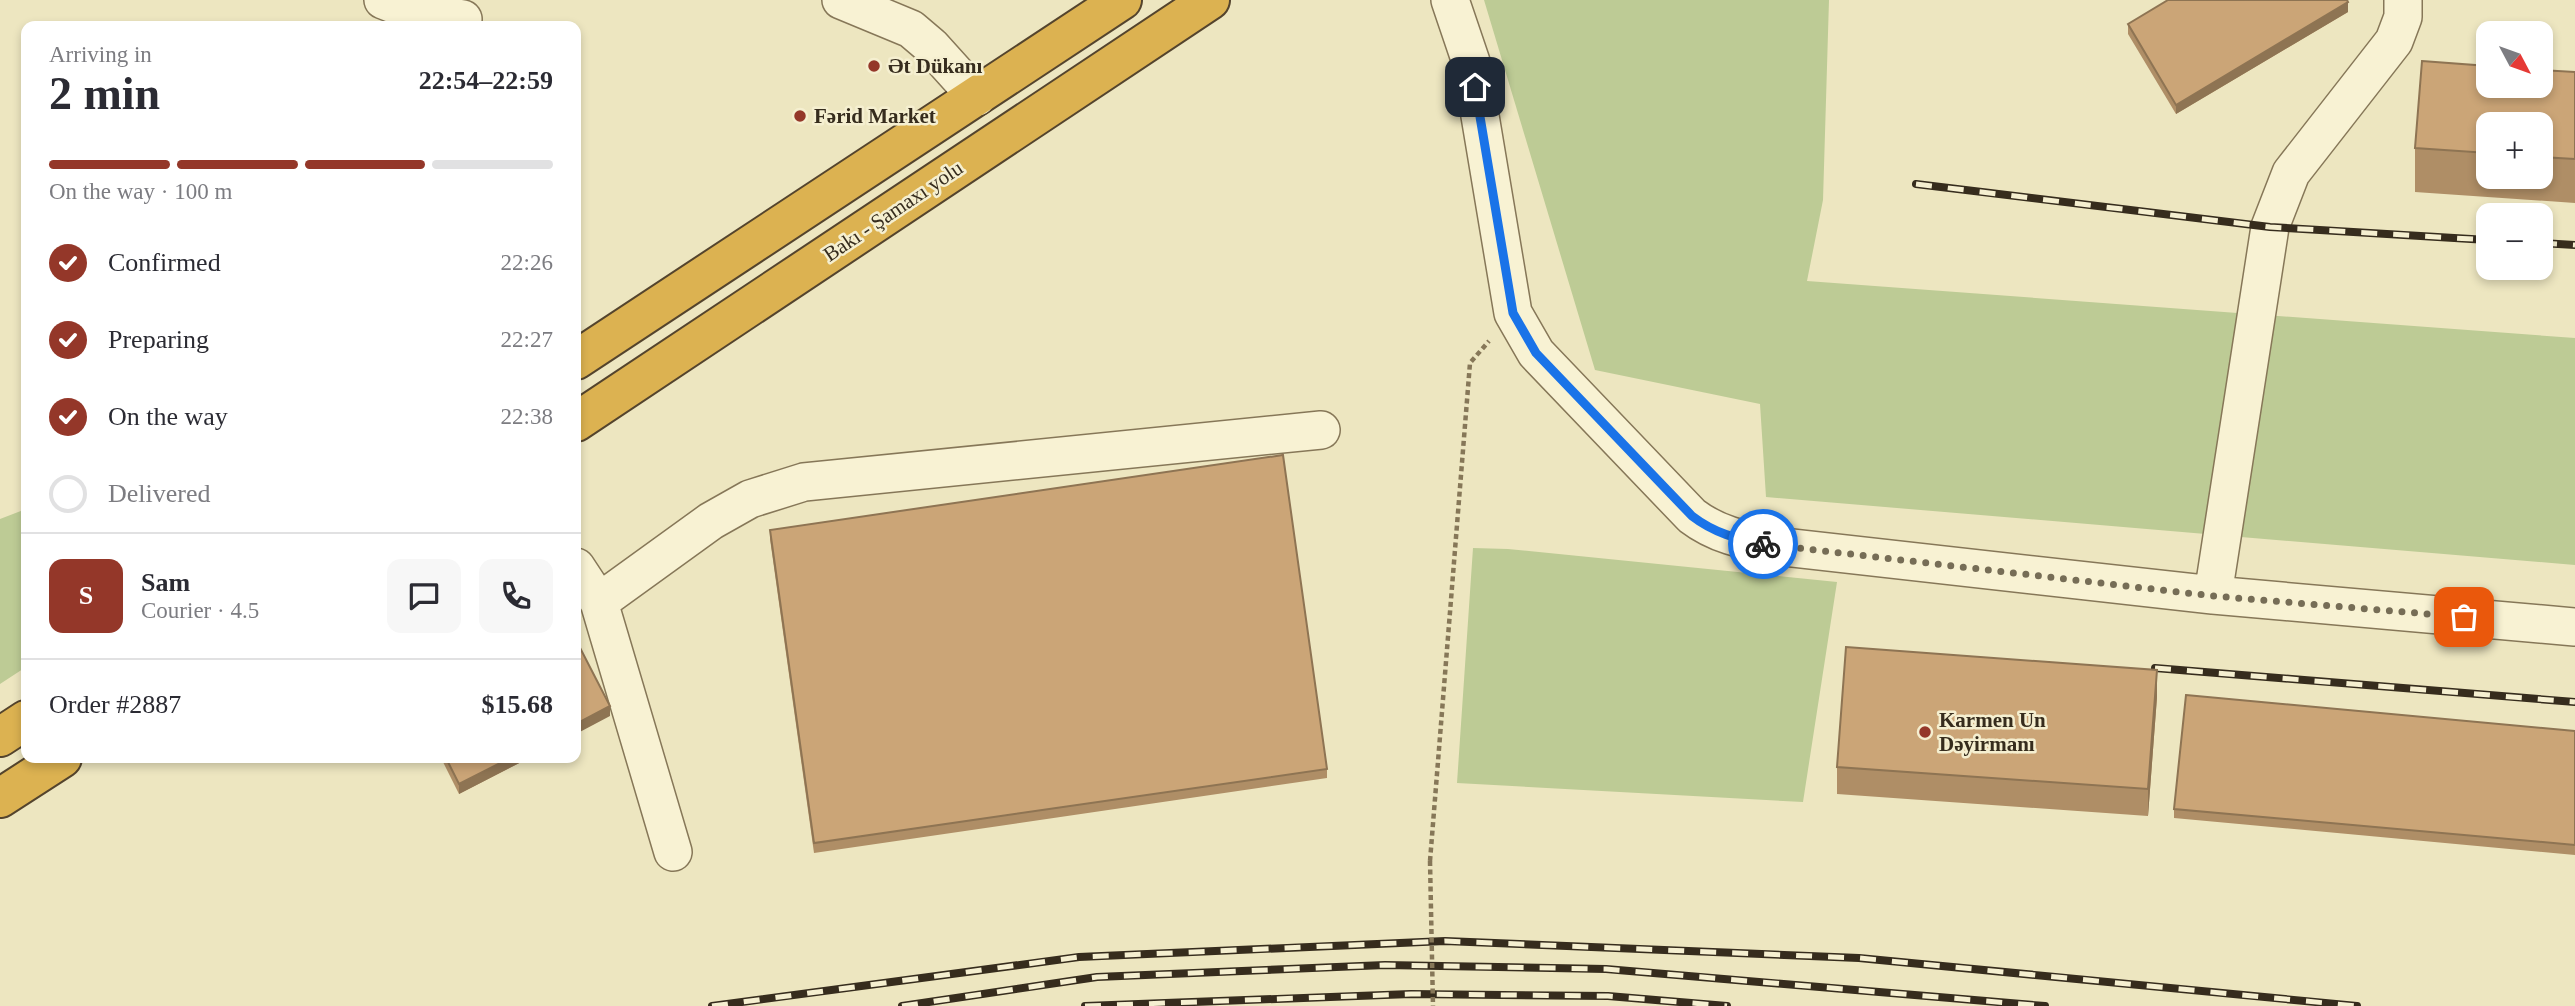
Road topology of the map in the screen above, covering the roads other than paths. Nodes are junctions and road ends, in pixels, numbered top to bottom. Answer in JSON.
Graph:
{"nodes":[{"id":1,"x":383,"y":0,"type":"edge"},
{"id":2,"x":841,"y":0,"type":"edge"},
{"id":3,"x":1122,"y":0,"type":"edge"},
{"id":4,"x":1210,"y":0,"type":"edge"},
{"id":5,"x":1450,"y":0,"type":"edge"},
{"id":6,"x":2403,"y":0,"type":"edge"},
{"id":7,"x":464,"y":15,"type":"edge"},
{"id":8,"x":977,"y":97,"type":"junction"},
{"id":9,"x":581,"y":357,"type":"edge"},
{"id":10,"x":581,"y":419,"type":"edge"},
{"id":11,"x":1321,"y":430,"type":"dead end"},
{"id":12,"x":581,"y":575,"type":"edge"},
{"id":13,"x":2213,"y":596,"type":"junction"},
{"id":14,"x":599,"y":602,"type":"junction"},
{"id":15,"x":2575,"y":627,"type":"edge"},
{"id":16,"x":21,"y":722,"type":"edge"},
{"id":17,"x":0,"y":737,"type":"edge"},
{"id":18,"x":54,"y":763,"type":"edge"},
{"id":19,"x":0,"y":798,"type":"edge"},
{"id":20,"x":673,"y":852,"type":"dead end"}],
"edges":[{"from":1,"to":7,"type":"street"},
{"from":2,"to":8,"type":"street"},
{"from":3,"to":8,"type":"highway"},
{"from":4,"to":10,"type":"highway","name":"Bakı - Şamaxı yolu"},
{"from":5,"to":13,"type":"street"},
{"from":6,"to":13,"type":"street"},
{"from":8,"to":9,"type":"highway"},
{"from":11,"to":14,"type":"street"},
{"from":12,"to":14,"type":"street"},
{"from":13,"to":15,"type":"street"},
{"from":14,"to":20,"type":"street"},
{"from":16,"to":17,"type":"highway"},
{"from":18,"to":19,"type":"highway"}]}
